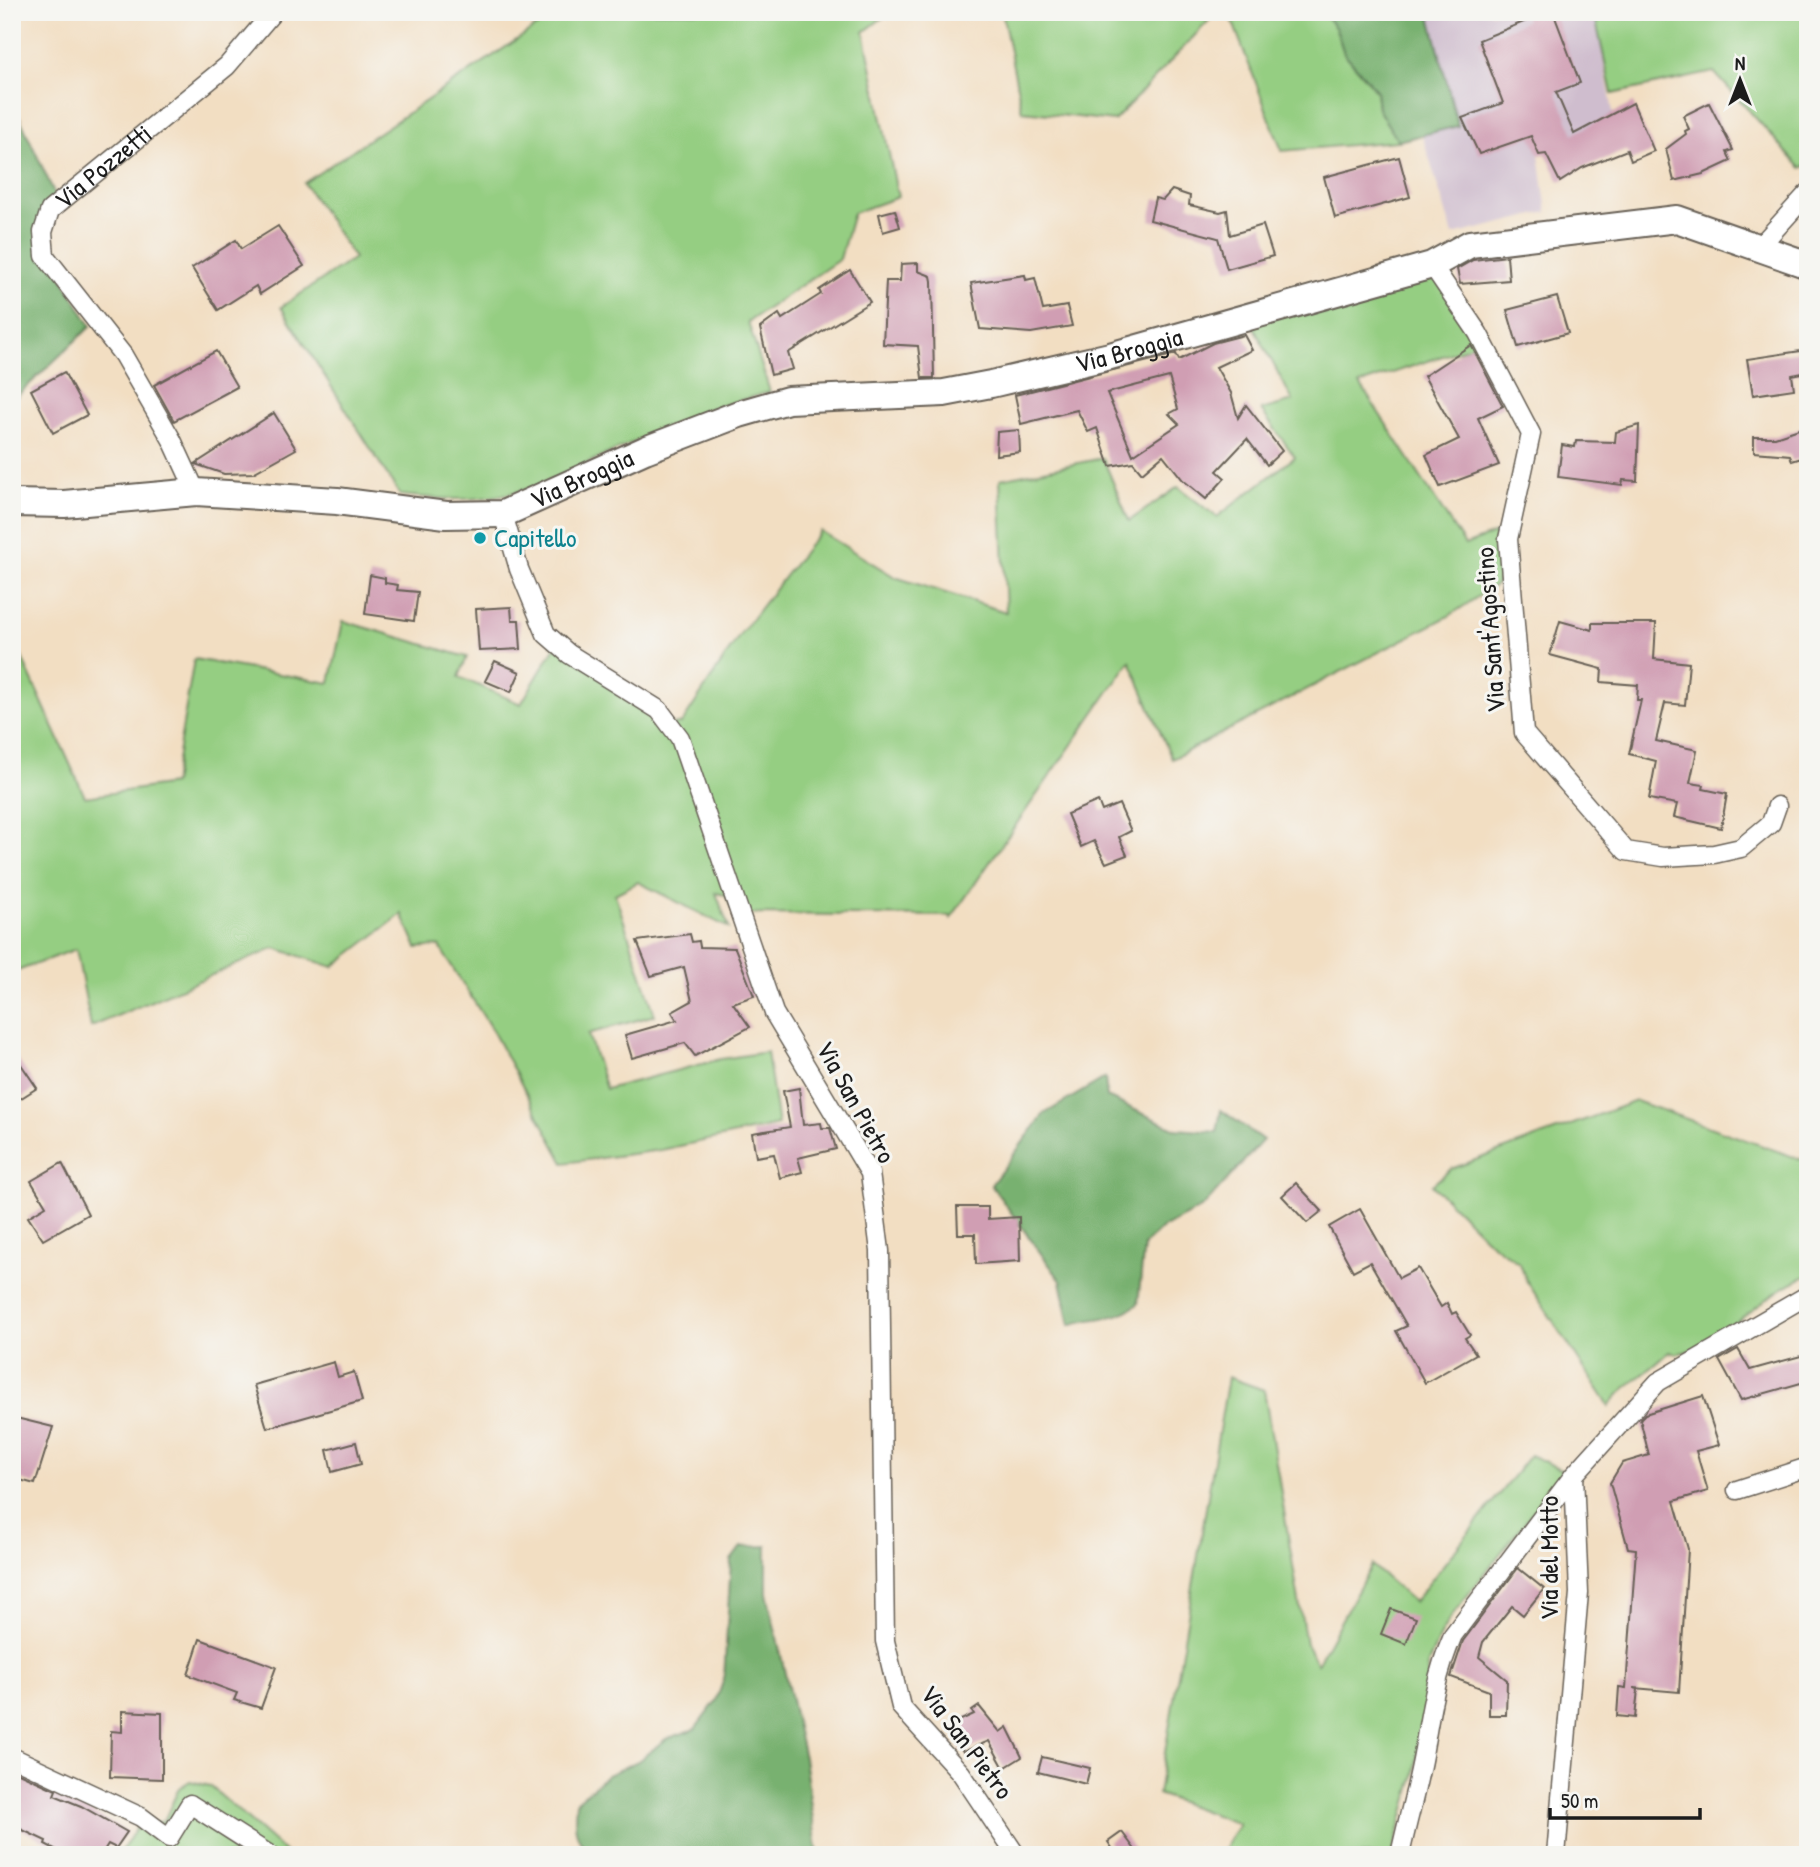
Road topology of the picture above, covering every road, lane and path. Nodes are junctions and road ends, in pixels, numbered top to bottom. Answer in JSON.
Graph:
{"nodes":[{"id":1,"x":273,"y":12,"type":"edge"},
{"id":2,"x":1808,"y":193,"type":"edge"},
{"id":3,"x":1760,"y":246,"type":"junction"},
{"id":4,"x":1432,"y":265,"type":"junction"},
{"id":5,"x":1808,"y":265,"type":"edge"},
{"id":6,"x":196,"y":492,"type":"junction"},
{"id":7,"x":12,"y":503,"type":"edge"},
{"id":8,"x":503,"y":514,"type":"junction"},
{"id":9,"x":1777,"y":806,"type":"dead end"},
{"id":10,"x":1808,"y":1294,"type":"edge"},
{"id":11,"x":1808,"y":1467,"type":"edge"},
{"id":12,"x":1574,"y":1475,"type":"junction"},
{"id":13,"x":1737,"y":1490,"type":"dead end"},
{"id":14,"x":12,"y":1757,"type":"edge"},
{"id":15,"x":270,"y":1855,"type":"edge"},
{"id":16,"x":1016,"y":1855,"type":"edge"},
{"id":17,"x":1399,"y":1855,"type":"edge"},
{"id":18,"x":1556,"y":1855,"type":"edge"}],
"edges":[{"from":1,"to":6,"type":"street","name":"Via Pozzetti"},
{"from":2,"to":3,"type":"street"},
{"from":3,"to":4,"type":"street","name":"Via Broggia"},
{"from":3,"to":5,"type":"street","name":"Via Broggia"},
{"from":4,"to":8,"type":"street","name":"Via Broggia"},
{"from":4,"to":9,"type":"street","name":"Via Sant'Agostino"},
{"from":6,"to":7,"type":"street"},
{"from":6,"to":8,"type":"street"},
{"from":8,"to":16,"type":"street","name":"Via San Pietro"},
{"from":10,"to":12,"type":"street","name":"Via del Motto"},
{"from":11,"to":13,"type":"street"},
{"from":12,"to":17,"type":"street"},
{"from":12,"to":18,"type":"street","name":"Via del Motto"},
{"from":14,"to":15,"type":"street"}]}
